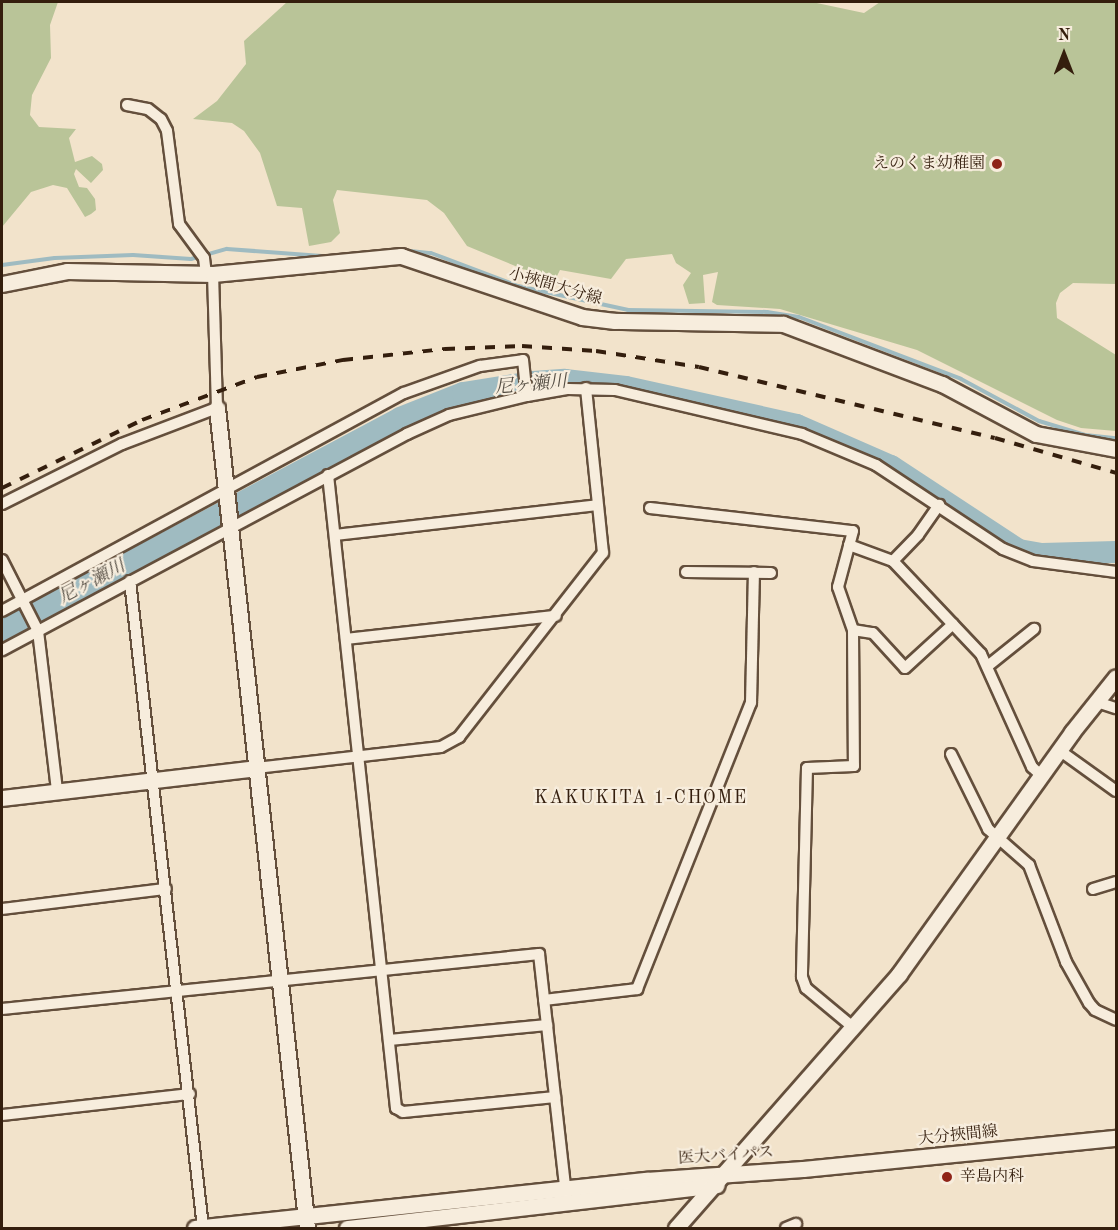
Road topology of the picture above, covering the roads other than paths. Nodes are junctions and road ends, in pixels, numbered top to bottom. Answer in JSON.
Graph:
{"nodes":[{"id":1,"x":127,"y":105,"type":"dead end"},
{"id":2,"x":209,"y":274,"type":"junction"},
{"id":3,"x":2,"y":284,"type":"edge"},
{"id":4,"x":586,"y":388,"type":"junction"},
{"id":5,"x":527,"y":391,"type":"junction"},
{"id":6,"x":218,"y":408,"type":"junction"},
{"id":7,"x":1116,"y":449,"type":"edge"},
{"id":8,"x":328,"y":475,"type":"junction"},
{"id":9,"x":227,"y":494,"type":"junction"},
{"id":10,"x":2,"y":504,"type":"edge"},
{"id":11,"x":597,"y":505,"type":"junction"},
{"id":12,"x":939,"y":505,"type":"junction"},
{"id":13,"x":650,"y":508,"type":"dead end"},
{"id":14,"x":229,"y":525,"type":"junction"},
{"id":15,"x":335,"y":535,"type":"junction"},
{"id":16,"x":849,"y":545,"type":"junction"},
{"id":17,"x":2,"y":560,"type":"edge"},
{"id":18,"x":893,"y":561,"type":"junction"},
{"id":19,"x":686,"y":572,"type":"dead end"},
{"id":20,"x":754,"y":572,"type":"junction"},
{"id":21,"x":1116,"y":572,"type":"edge"},
{"id":22,"x":771,"y":573,"type":"dead end"},
{"id":23,"x":130,"y":581,"type":"junction"},
{"id":24,"x":22,"y":600,"type":"junction"},
{"id":25,"x":2,"y":611,"type":"edge"},
{"id":26,"x":556,"y":616,"type":"junction"},
{"id":27,"x":953,"y":624,"type":"junction"},
{"id":28,"x":1034,"y":628,"type":"dead end"},
{"id":29,"x":37,"y":630,"type":"junction"},
{"id":30,"x":853,"y":630,"type":"junction"},
{"id":31,"x":346,"y":639,"type":"junction"},
{"id":32,"x":2,"y":650,"type":"edge"},
{"id":33,"x":989,"y":665,"type":"junction"},
{"id":34,"x":1116,"y":677,"type":"edge"},
{"id":35,"x":1097,"y":702,"type":"junction"},
{"id":36,"x":1116,"y":708,"type":"edge"},
{"id":37,"x":1059,"y":750,"type":"junction"},
{"id":38,"x":951,"y":754,"type":"dead end"},
{"id":39,"x":359,"y":757,"type":"junction"},
{"id":40,"x":256,"y":768,"type":"junction"},
{"id":41,"x":1042,"y":776,"type":"junction"},
{"id":42,"x":154,"y":779,"type":"junction"},
{"id":43,"x":57,"y":791,"type":"junction"},
{"id":44,"x":1116,"y":791,"type":"edge"},
{"id":45,"x":2,"y":798,"type":"edge"},
{"id":46,"x":998,"y":838,"type":"junction"},
{"id":47,"x":1116,"y":882,"type":"edge"},
{"id":48,"x":166,"y":889,"type":"junction"},
{"id":49,"x":1093,"y":889,"type":"dead end"},
{"id":50,"x":2,"y":909,"type":"edge"},
{"id":51,"x":382,"y":970,"type":"junction"},
{"id":52,"x":280,"y":981,"type":"junction"},
{"id":53,"x":178,"y":991,"type":"junction"},
{"id":54,"x":544,"y":1000,"type":"junction"},
{"id":55,"x":2,"y":1010,"type":"edge"},
{"id":56,"x":1116,"y":1020,"type":"edge"},
{"id":57,"x":547,"y":1025,"type":"junction"},
{"id":58,"x":854,"y":1028,"type":"junction"},
{"id":59,"x":389,"y":1040,"type":"junction"},
{"id":60,"x":190,"y":1094,"type":"junction"},
{"id":61,"x":555,"y":1097,"type":"junction"},
{"id":62,"x":2,"y":1114,"type":"edge"},
{"id":63,"x":1116,"y":1138,"type":"edge"},
{"id":64,"x":803,"y":1169,"type":"junction"},
{"id":65,"x":725,"y":1174,"type":"junction"},
{"id":66,"x":714,"y":1185,"type":"junction"},
{"id":67,"x":565,"y":1188,"type":"junction"},
{"id":68,"x":567,"y":1204,"type":"junction"},
{"id":69,"x":306,"y":1222,"type":"edge"},
{"id":70,"x":199,"y":1228,"type":"edge"},
{"id":71,"x":347,"y":1228,"type":"edge"},
{"id":72,"x":675,"y":1228,"type":"edge"}],
"edges":[{"from":1,"to":2,"type":"street"},
{"from":2,"to":3,"type":"main road","name":"小挾間大分線"},
{"from":2,"to":6,"type":"street"},
{"from":2,"to":7,"type":"main road","name":"小挾間大分線"},
{"from":4,"to":5,"type":"street"},
{"from":4,"to":11,"type":"street"},
{"from":4,"to":12,"type":"street"},
{"from":5,"to":8,"type":"street"},
{"from":5,"to":9,"type":"street"},
{"from":6,"to":9,"type":"main road"},
{"from":6,"to":10,"type":"street"},
{"from":8,"to":14,"type":"street"},
{"from":8,"to":15,"type":"street"},
{"from":9,"to":14,"type":"main road"},
{"from":9,"to":24,"type":"street"},
{"from":11,"to":15,"type":"street"},
{"from":11,"to":26,"type":"street"},
{"from":12,"to":18,"type":"street"},
{"from":12,"to":21,"type":"street"},
{"from":13,"to":16,"type":"street"},
{"from":14,"to":23,"type":"street"},
{"from":14,"to":40,"type":"main road"},
{"from":15,"to":31,"type":"street"},
{"from":16,"to":18,"type":"street"},
{"from":16,"to":30,"type":"street"},
{"from":17,"to":24,"type":"street"},
{"from":18,"to":27,"type":"street"},
{"from":19,"to":20,"type":"street"},
{"from":20,"to":22,"type":"street"},
{"from":20,"to":54,"type":"street"},
{"from":23,"to":29,"type":"street"},
{"from":23,"to":42,"type":"street"},
{"from":24,"to":25,"type":"street"},
{"from":24,"to":29,"type":"street"},
{"from":26,"to":31,"type":"street"},
{"from":26,"to":39,"type":"street"},
{"from":27,"to":30,"type":"street"},
{"from":27,"to":33,"type":"street"},
{"from":28,"to":33,"type":"street"},
{"from":29,"to":32,"type":"street"},
{"from":29,"to":43,"type":"street"},
{"from":30,"to":58,"type":"street"},
{"from":31,"to":39,"type":"street"},
{"from":33,"to":41,"type":"street"},
{"from":34,"to":35,"type":"main road"},
{"from":35,"to":36,"type":"street"},
{"from":35,"to":37,"type":"main road"},
{"from":37,"to":41,"type":"main road"},
{"from":37,"to":44,"type":"street"},
{"from":38,"to":46,"type":"street"},
{"from":39,"to":40,"type":"street"},
{"from":39,"to":51,"type":"street"},
{"from":40,"to":42,"type":"main road"},
{"from":40,"to":52,"type":"main road"},
{"from":41,"to":46,"type":"main road"},
{"from":42,"to":43,"type":"main road"},
{"from":42,"to":48,"type":"street"},
{"from":43,"to":45,"type":"main road"},
{"from":46,"to":56,"type":"street"},
{"from":46,"to":58,"type":"main road"},
{"from":47,"to":49,"type":"street"},
{"from":48,"to":50,"type":"street"},
{"from":48,"to":53,"type":"street"},
{"from":51,"to":52,"type":"street"},
{"from":51,"to":54,"type":"street"},
{"from":51,"to":59,"type":"street"},
{"from":52,"to":53,"type":"street"},
{"from":52,"to":69,"type":"main road"},
{"from":53,"to":55,"type":"street"},
{"from":53,"to":60,"type":"street"},
{"from":54,"to":57,"type":"street"},
{"from":57,"to":59,"type":"street"},
{"from":57,"to":61,"type":"street"},
{"from":58,"to":65,"type":"main road"},
{"from":59,"to":61,"type":"street"},
{"from":60,"to":62,"type":"street"},
{"from":60,"to":70,"type":"street"},
{"from":61,"to":67,"type":"street"},
{"from":63,"to":64,"type":"main road","name":"大分挾間線"},
{"from":64,"to":65,"type":"main road","name":"医大バイパス"},
{"from":64,"to":66,"type":"main road","name":"医大バイパス"},
{"from":65,"to":66,"type":"main road"},
{"from":65,"to":67,"type":"main road","name":"医大バイパス"},
{"from":66,"to":68,"type":"main road","name":"医大バイパス"},
{"from":66,"to":72,"type":"main road"},
{"from":67,"to":68,"type":"street"},
{"from":67,"to":69,"type":"main road","name":"医大バイパス"},
{"from":68,"to":71,"type":"main road","name":"医大バイパス"},
{"from":69,"to":70,"type":"main road","name":"医大バイパス"}]}
